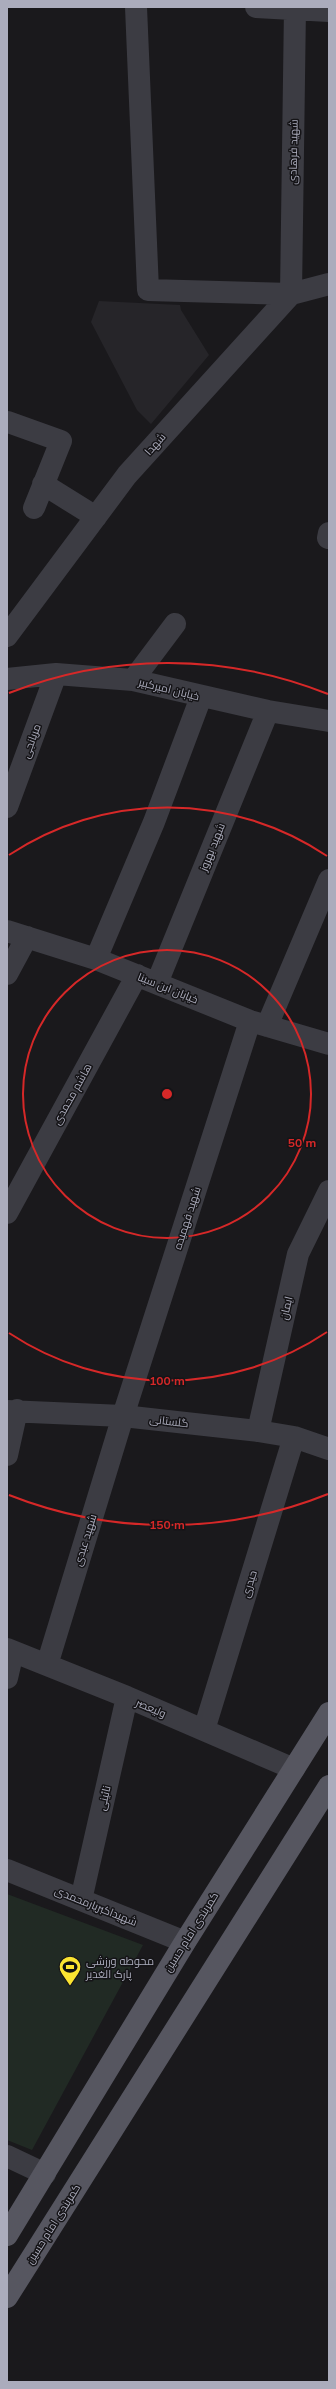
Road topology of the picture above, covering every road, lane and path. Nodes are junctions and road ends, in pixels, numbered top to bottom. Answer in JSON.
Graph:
{"nodes":[{"id":1,"x":136,"y":7,"type":"edge"},
{"id":2,"x":256,"y":7,"type":"edge"},
{"id":3,"x":295,"y":8,"type":"edge"},
{"id":4,"x":329,"y":11,"type":"edge"},
{"id":5,"x":329,"y":284,"type":"edge"},
{"id":6,"x":291,"y":294,"type":"junction"},
{"id":7,"x":8,"y":422,"type":"edge"},
{"id":8,"x":43,"y":484,"type":"junction"},
{"id":9,"x":34,"y":508,"type":"dead end"},
{"id":10,"x":96,"y":517,"type":"junction"},
{"id":11,"x":175,"y":624,"type":"dead end"},
{"id":12,"x":7,"y":636,"type":"edge"},
{"id":13,"x":56,"y":674,"type":"junction"},
{"id":14,"x":7,"y":679,"type":"edge"},
{"id":15,"x":133,"y":680,"type":"junction"},
{"id":16,"x":201,"y":697,"type":"junction"},
{"id":17,"x":268,"y":711,"type":"junction"},
{"id":18,"x":329,"y":721,"type":"edge"},
{"id":19,"x":7,"y":807,"type":"edge"},
{"id":20,"x":329,"y":880,"type":"edge"},
{"id":21,"x":17,"y":934,"type":"edge"},
{"id":22,"x":96,"y":959,"type":"junction"},
{"id":23,"x":7,"y":974,"type":"edge"},
{"id":24,"x":136,"y":975,"type":"junction"},
{"id":25,"x":157,"y":983,"type":"junction"},
{"id":26,"x":258,"y":1023,"type":"junction"},
{"id":27,"x":329,"y":1044,"type":"edge"},
{"id":28,"x":329,"y":1191,"type":"edge"},
{"id":29,"x":7,"y":1213,"type":"edge"},
{"id":30,"x":12,"y":1410,"type":"edge"},
{"id":31,"x":123,"y":1416,"type":"junction"},
{"id":32,"x":258,"y":1431,"type":"junction"},
{"id":33,"x":294,"y":1437,"type":"junction"},
{"id":34,"x":329,"y":1448,"type":"edge"},
{"id":35,"x":7,"y":1455,"type":"edge"},
{"id":36,"x":10,"y":1651,"type":"edge"},
{"id":37,"x":47,"y":1665,"type":"junction"},
{"id":38,"x":7,"y":1678,"type":"edge"},
{"id":39,"x":127,"y":1697,"type":"junction"},
{"id":40,"x":329,"y":1713,"type":"edge"},
{"id":41,"x":204,"y":1730,"type":"junction"},
{"id":42,"x":294,"y":1769,"type":"junction"},
{"id":43,"x":329,"y":1786,"type":"edge"},
{"id":44,"x":7,"y":1870,"type":"edge"},
{"id":45,"x":81,"y":1900,"type":"junction"},
{"id":46,"x":184,"y":1942,"type":"junction"},
{"id":47,"x":7,"y":2156,"type":"edge"},
{"id":48,"x":45,"y":2174,"type":"junction"},
{"id":49,"x":7,"y":2235,"type":"edge"},
{"id":50,"x":7,"y":2297,"type":"edge"}],
"edges":[{"from":1,"to":6,"type":"street"},
{"from":2,"to":3,"type":"street"},
{"from":3,"to":4,"type":"street"},
{"from":3,"to":6,"type":"street","name":"شهید فرهادی"},
{"from":5,"to":6,"type":"street"},
{"from":6,"to":10,"type":"street","name":"شهدا"},
{"from":7,"to":8,"type":"street"},
{"from":8,"to":9,"type":"street"},
{"from":8,"to":10,"type":"street"},
{"from":10,"to":12,"type":"street","name":"شهدا"},
{"from":11,"to":15,"type":"street"},
{"from":13,"to":14,"type":"street","name":"خیابان امیرکبیر"},
{"from":13,"to":15,"type":"street","name":"خیابان امیرکبیر"},
{"from":13,"to":19,"type":"street","name":"مریانجی"},
{"from":15,"to":16,"type":"street","name":"خیابان امیرکبیر"},
{"from":16,"to":17,"type":"street","name":"خیابان امیرکبیر"},
{"from":16,"to":22,"type":"street"},
{"from":17,"to":18,"type":"street","name":"خیابان امیرکبیر"},
{"from":17,"to":25,"type":"street","name":"شهید بهروز"},
{"from":20,"to":26,"type":"street","name":"شهید فهمیده"},
{"from":21,"to":22,"type":"street","name":"خیابان ابن سینا"},
{"from":21,"to":23,"type":"street"},
{"from":22,"to":24,"type":"street","name":"خیابان ابن سینا"},
{"from":24,"to":25,"type":"street","name":"خیابان ابن سینا"},
{"from":24,"to":29,"type":"street","name":"هاشم محمدی"},
{"from":25,"to":26,"type":"street","name":"خیابان ابن سینا"},
{"from":26,"to":27,"type":"street","name":"خیابان ابن سینا"},
{"from":26,"to":31,"type":"street","name":"شهید فهمیده"},
{"from":28,"to":32,"type":"street","name":"ایمان"},
{"from":30,"to":31,"type":"street","name":"گلستانی"},
{"from":30,"to":35,"type":"street"},
{"from":31,"to":32,"type":"street","name":"گلستانی"},
{"from":31,"to":37,"type":"street","name":"شهید عبدی"},
{"from":32,"to":33,"type":"street","name":"گلستانی"},
{"from":33,"to":34,"type":"street","name":"گلستانی"},
{"from":33,"to":41,"type":"street","name":"حیدری"},
{"from":36,"to":37,"type":"street","name":"ولیعصر"},
{"from":36,"to":38,"type":"street"},
{"from":37,"to":39,"type":"street","name":"ولیعصر"},
{"from":39,"to":41,"type":"street","name":"ولیعصر"},
{"from":39,"to":45,"type":"street","name":"نائینی"},
{"from":40,"to":42,"type":"main road","name":"کمربندی امام حسین"},
{"from":41,"to":42,"type":"street","name":"ولیعصر"},
{"from":42,"to":46,"type":"main road","name":"کمربندی امام حسین"},
{"from":43,"to":50,"type":"main road","name":"کمربندی امام حسین"},
{"from":44,"to":45,"type":"street","name":"شهیداکبریارمحمدی"},
{"from":45,"to":46,"type":"street","name":"شهیداکبریارمحمدی"},
{"from":46,"to":48,"type":"main road","name":"کمربندی امام حسین"},
{"from":47,"to":48,"type":"street"},
{"from":48,"to":49,"type":"main road","name":"کمربندی امام حسین"}]}
